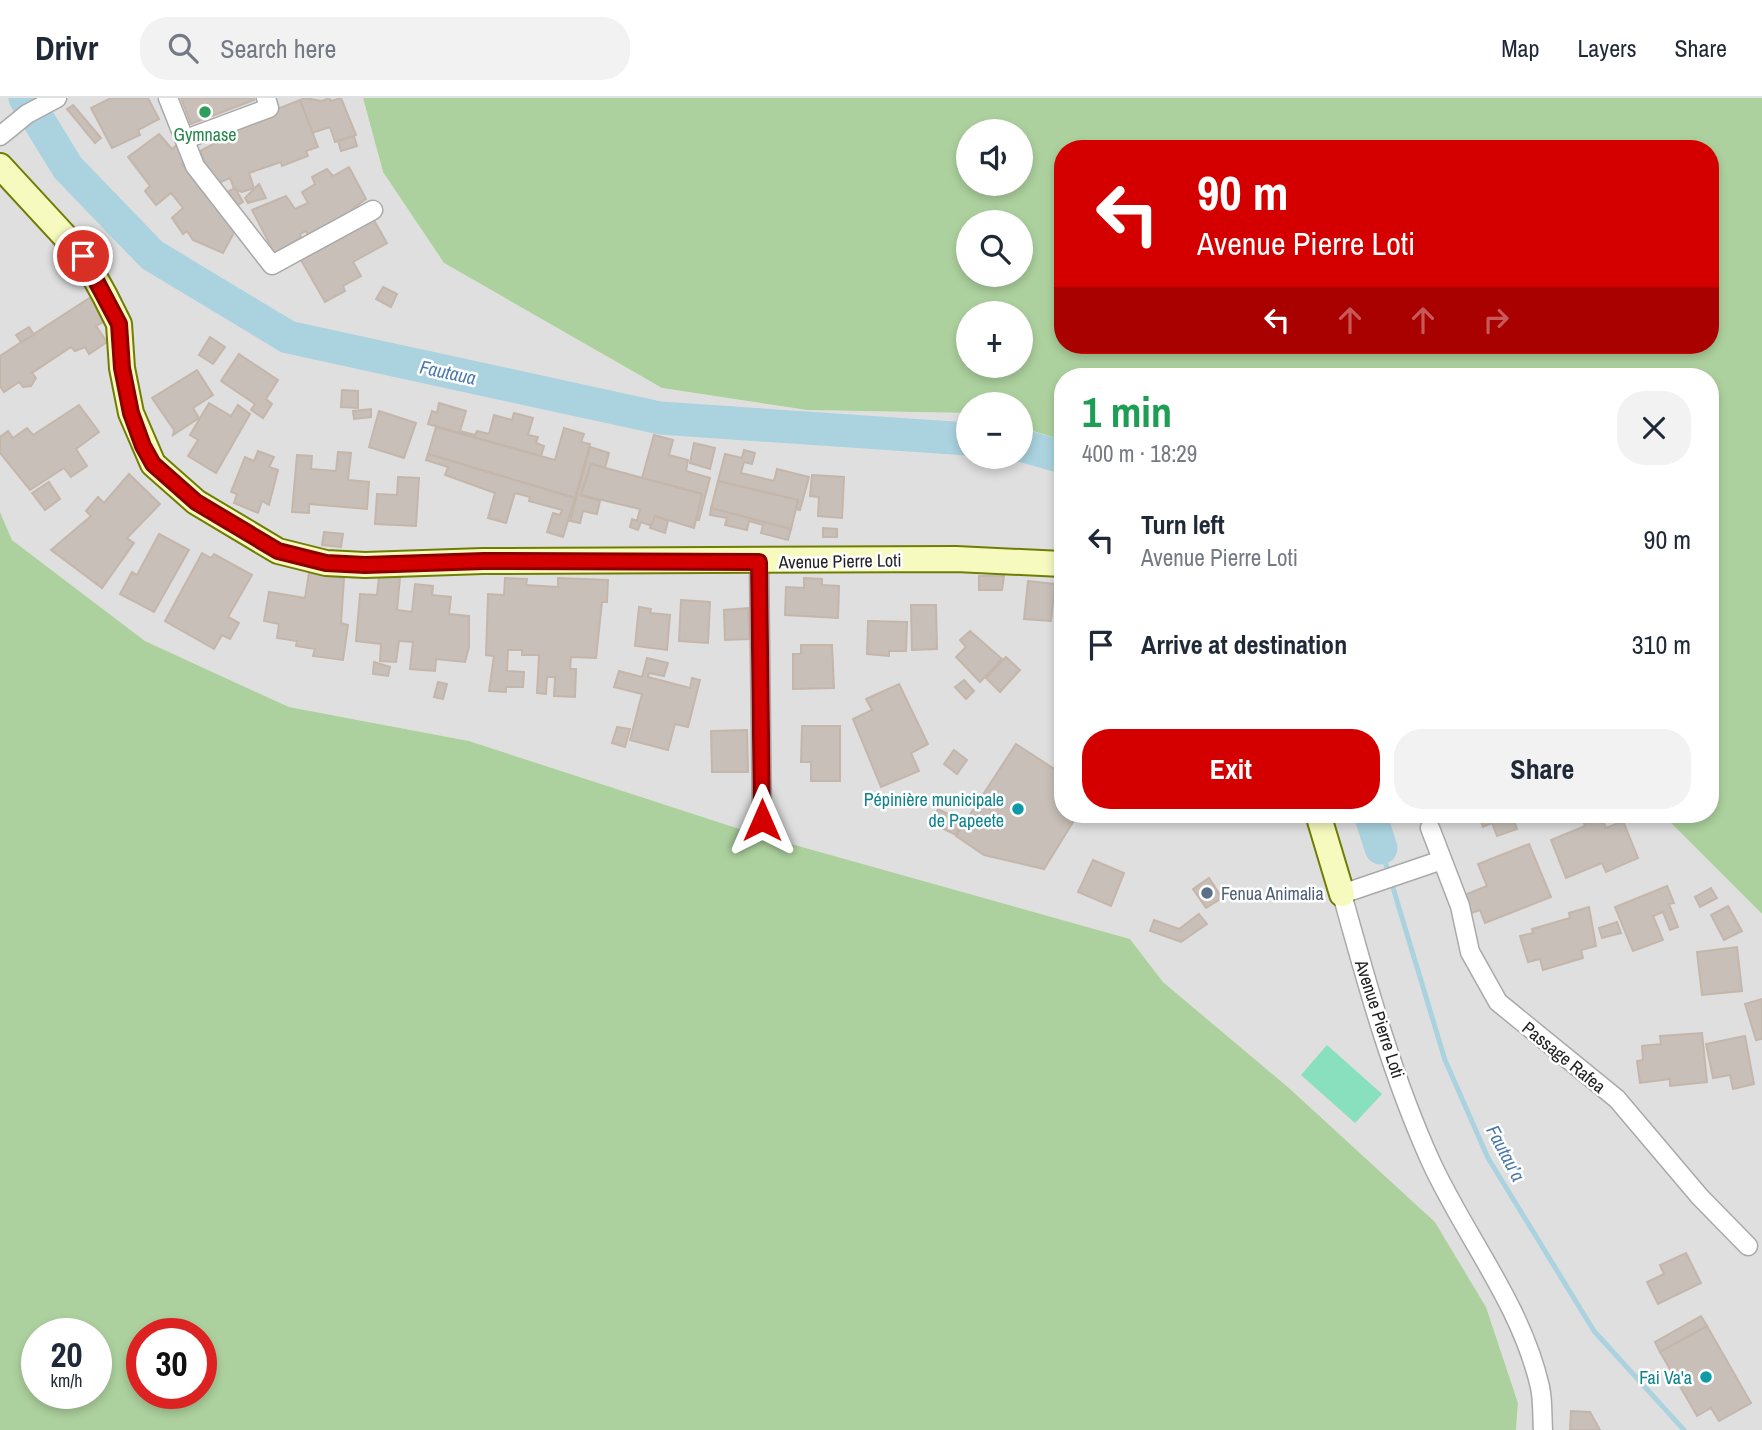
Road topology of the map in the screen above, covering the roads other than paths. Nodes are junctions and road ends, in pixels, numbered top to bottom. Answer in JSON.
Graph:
{"nodes":[{"id":1,"x":57,"y":98,"type":"edge"},
{"id":2,"x":168,"y":98,"type":"edge"},
{"id":3,"x":266,"y":98,"type":"edge"},
{"id":4,"x":0,"y":136,"type":"edge"},
{"id":5,"x":186,"y":139,"type":"junction"},
{"id":6,"x":0,"y":166,"type":"edge"},
{"id":7,"x":373,"y":210,"type":"dead end"},
{"id":8,"x":759,"y":562,"type":"junction"},
{"id":9,"x":1054,"y":564,"type":"edge"},
{"id":10,"x":762,"y":820,"type":"dead end"},
{"id":11,"x":1321,"y":823,"type":"edge"},
{"id":12,"x":1430,"y":828,"type":"dead end"},
{"id":13,"x":1442,"y":860,"type":"junction"},
{"id":14,"x":1342,"y":894,"type":"junction"},
{"id":15,"x":1748,"y":1245,"type":"dead end"},
{"id":16,"x":1543,"y":1430,"type":"edge"}],
"edges":[{"from":1,"to":4,"type":"street"},
{"from":2,"to":5,"type":"street"},
{"from":3,"to":5,"type":"street"},
{"from":5,"to":7,"type":"street"},
{"from":6,"to":8,"type":"main road","name":"Avenue Pierre Loti"},
{"from":8,"to":9,"type":"main road","name":"Avenue Pierre Loti"},
{"from":8,"to":10,"type":"street"},
{"from":11,"to":14,"type":"main road","name":"Avenue Pierre Loti"},
{"from":12,"to":13,"type":"street","name":"Passage Rafea"},
{"from":13,"to":14,"type":"street"},
{"from":13,"to":15,"type":"street","name":"Passage Rafea"},
{"from":14,"to":16,"type":"street","name":"Avenue Pierre Loti"}]}
